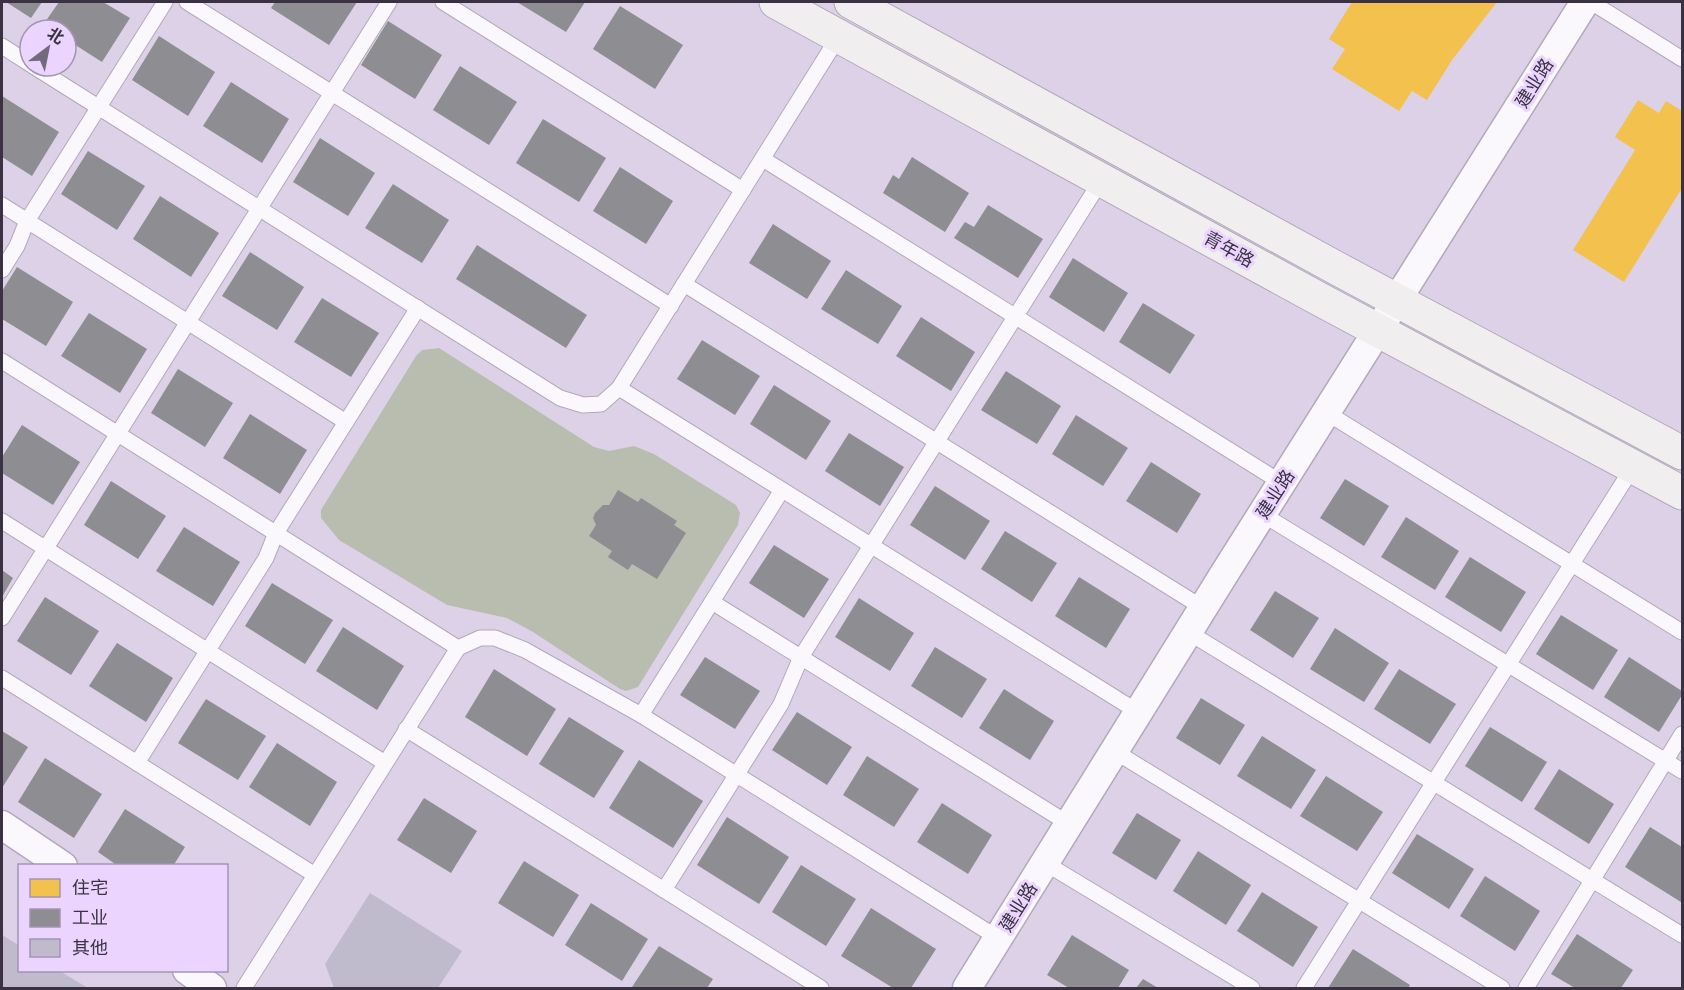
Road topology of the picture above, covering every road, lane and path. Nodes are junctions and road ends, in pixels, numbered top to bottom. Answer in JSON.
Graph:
{"nodes":[{"id":1,"x":165,"y":2,"type":"edge"},
{"id":2,"x":187,"y":2,"type":"edge"},
{"id":3,"x":389,"y":2,"type":"edge"},
{"id":4,"x":443,"y":2,"type":"edge"},
{"id":5,"x":776,"y":2,"type":"edge"},
{"id":6,"x":851,"y":2,"type":"edge"},
{"id":7,"x":1585,"y":2,"type":"edge"},
{"id":8,"x":1591,"y":2,"type":"edge"},
{"id":9,"x":839,"y":36,"type":"junction"},
{"id":10,"x":2,"y":46,"type":"edge"},
{"id":11,"x":18,"y":56,"type":"edge"},
{"id":12,"x":1683,"y":58,"type":"edge"},
{"id":13,"x":52,"y":78,"type":"edge"},
{"id":14,"x":332,"y":92,"type":"junction"},
{"id":15,"x":98,"y":107,"type":"junction"},
{"id":16,"x":763,"y":159,"type":"junction"},
{"id":17,"x":1102,"y":179,"type":"junction"},
{"id":18,"x":743,"y":190,"type":"junction"},
{"id":19,"x":2,"y":205,"type":"edge"},
{"id":20,"x":259,"y":208,"type":"junction"},
{"id":21,"x":27,"y":221,"type":"junction"},
{"id":22,"x":2,"y":270,"type":"edge"},
{"id":23,"x":684,"y":284,"type":"junction"},
{"id":24,"x":1398,"y":301,"type":"junction"},
{"id":25,"x":671,"y":306,"type":"junction"},
{"id":26,"x":418,"y":308,"type":"junction"},
{"id":27,"x":1015,"y":316,"type":"junction"},
{"id":28,"x":187,"y":323,"type":"junction"},
{"id":29,"x":1379,"y":331,"type":"junction"},
{"id":30,"x":2,"y":360,"type":"edge"},
{"id":31,"x":619,"y":388,"type":"junction"},
{"id":32,"x":1327,"y":413,"type":"junction"},
{"id":33,"x":346,"y":422,"type":"junction"},
{"id":34,"x":117,"y":434,"type":"junction"},
{"id":35,"x":937,"y":441,"type":"junction"},
{"id":36,"x":1683,"y":453,"type":"edge"},
{"id":37,"x":1633,"y":466,"type":"junction"},
{"id":38,"x":1282,"y":483,"type":"junction"},
{"id":39,"x":782,"y":490,"type":"junction"},
{"id":40,"x":1683,"y":493,"type":"edge"},
{"id":41,"x":1262,"y":514,"type":"junction"},
{"id":42,"x":2,"y":521,"type":"edge"},
{"id":43,"x":276,"y":533,"type":"junction"},
{"id":44,"x":871,"y":545,"type":"junction"},
{"id":45,"x":45,"y":548,"type":"junction"},
{"id":46,"x":1571,"y":564,"type":"junction"},
{"id":47,"x":712,"y":602,"type":"junction"},
{"id":48,"x":2,"y":618,"type":"edge"},
{"id":49,"x":1196,"y":620,"type":"junction"},
{"id":50,"x":1683,"y":632,"type":"edge"},
{"id":51,"x":458,"y":648,"type":"junction"},
{"id":52,"x":208,"y":651,"type":"junction"},
{"id":53,"x":801,"y":657,"type":"junction"},
{"id":54,"x":1508,"y":664,"type":"junction"},
{"id":55,"x":2,"y":678,"type":"edge"},
{"id":56,"x":1138,"y":712,"type":"junction"},
{"id":57,"x":641,"y":715,"type":"junction"},
{"id":58,"x":406,"y":729,"type":"junction"},
{"id":59,"x":1683,"y":734,"type":"edge"},
{"id":60,"x":1114,"y":751,"type":"junction"},
{"id":61,"x":1666,"y":761,"type":"junction"},
{"id":62,"x":137,"y":763,"type":"junction"},
{"id":63,"x":385,"y":763,"type":"junction"},
{"id":64,"x":1683,"y":771,"type":"edge"},
{"id":65,"x":736,"y":775,"type":"junction"},
{"id":66,"x":1434,"y":783,"type":"junction"},
{"id":67,"x":1069,"y":824,"type":"junction"},
{"id":68,"x":3,"y":830,"type":"edge"},
{"id":69,"x":1045,"y":863,"type":"junction"},
{"id":70,"x":60,"y":864,"type":"edge"},
{"id":71,"x":315,"y":875,"type":"junction"},
{"id":72,"x":1593,"y":880,"type":"junction"},
{"id":73,"x":664,"y":890,"type":"junction"},
{"id":74,"x":1359,"y":901,"type":"junction"},
{"id":75,"x":1683,"y":935,"type":"edge"},
{"id":76,"x":998,"y":938,"type":"junction"},
{"id":77,"x":191,"y":972,"type":"edge"},
{"id":78,"x":212,"y":988,"type":"edge"},
{"id":79,"x":244,"y":988,"type":"edge"},
{"id":80,"x":821,"y":988,"type":"edge"},
{"id":81,"x":967,"y":988,"type":"edge"},
{"id":82,"x":1252,"y":988,"type":"edge"},
{"id":83,"x":1304,"y":988,"type":"edge"},
{"id":84,"x":1502,"y":988,"type":"edge"},
{"id":85,"x":1526,"y":988,"type":"edge"}],
"edges":[{"from":1,"to":15,"type":"lane"},
{"from":2,"to":14,"type":"lane"},
{"from":3,"to":14,"type":"lane"},
{"from":4,"to":18,"type":"lane"},
{"from":5,"to":9,"type":"street","name":"青年路"},
{"from":6,"to":24,"type":"street","name":"青年路"},
{"from":7,"to":24,"type":"street","name":"建业路"},
{"from":8,"to":12,"type":"lane"},
{"from":9,"to":16,"type":"lane"},
{"from":9,"to":17,"type":"street","name":"青年路"},
{"from":10,"to":11,"type":"lane"},
{"from":13,"to":15,"type":"lane"},
{"from":14,"to":20,"type":"lane"},
{"from":14,"to":25,"type":"lane"},
{"from":15,"to":20,"type":"lane"},
{"from":15,"to":21,"type":"lane"},
{"from":16,"to":18,"type":"lane"},
{"from":16,"to":27,"type":"lane"},
{"from":17,"to":27,"type":"lane"},
{"from":17,"to":29,"type":"street","name":"青年路"},
{"from":18,"to":23,"type":"lane"},
{"from":19,"to":21,"type":"lane"},
{"from":20,"to":26,"type":"lane"},
{"from":20,"to":28,"type":"lane"},
{"from":21,"to":22,"type":"lane"},
{"from":21,"to":28,"type":"lane"},
{"from":23,"to":25,"type":"lane"},
{"from":23,"to":35,"type":"lane"},
{"from":24,"to":29,"type":"street","name":"建业路"},
{"from":24,"to":36,"type":"street","name":"青年路"},
{"from":25,"to":31,"type":"lane"},
{"from":26,"to":31,"type":"lane"},
{"from":26,"to":33,"type":"lane"},
{"from":27,"to":35,"type":"lane"},
{"from":27,"to":38,"type":"lane"},
{"from":28,"to":33,"type":"lane"},
{"from":28,"to":34,"type":"lane"},
{"from":29,"to":32,"type":"street","name":"建业路"},
{"from":29,"to":37,"type":"street","name":"青年路"},
{"from":30,"to":34,"type":"lane"},
{"from":31,"to":39,"type":"lane"},
{"from":32,"to":38,"type":"street","name":"建业路"},
{"from":32,"to":46,"type":"lane"},
{"from":33,"to":43,"type":"lane"},
{"from":34,"to":43,"type":"lane"},
{"from":34,"to":45,"type":"lane"},
{"from":35,"to":44,"type":"lane"},
{"from":35,"to":49,"type":"lane"},
{"from":37,"to":40,"type":"street","name":"青年路"},
{"from":37,"to":46,"type":"lane"},
{"from":38,"to":41,"type":"street","name":"建业路"},
{"from":39,"to":44,"type":"lane"},
{"from":39,"to":47,"type":"lane"},
{"from":41,"to":49,"type":"street","name":"建业路"},
{"from":41,"to":54,"type":"lane"},
{"from":42,"to":45,"type":"lane"},
{"from":43,"to":51,"type":"lane"},
{"from":43,"to":52,"type":"lane"},
{"from":44,"to":53,"type":"lane"},
{"from":44,"to":56,"type":"lane"},
{"from":45,"to":48,"type":"lane"},
{"from":45,"to":52,"type":"lane"},
{"from":46,"to":50,"type":"lane"},
{"from":46,"to":54,"type":"lane"},
{"from":47,"to":53,"type":"lane"},
{"from":47,"to":57,"type":"lane"},
{"from":49,"to":56,"type":"street","name":"建业路"},
{"from":49,"to":66,"type":"lane"},
{"from":51,"to":57,"type":"lane"},
{"from":51,"to":58,"type":"lane"},
{"from":52,"to":62,"type":"lane"},
{"from":52,"to":63,"type":"lane"},
{"from":53,"to":65,"type":"lane"},
{"from":53,"to":67,"type":"lane"},
{"from":54,"to":61,"type":"lane"},
{"from":54,"to":66,"type":"lane"},
{"from":55,"to":62,"type":"lane"},
{"from":56,"to":60,"type":"street","name":"建业路"},
{"from":57,"to":65,"type":"lane"},
{"from":58,"to":63,"type":"lane"},
{"from":58,"to":73,"type":"lane"},
{"from":59,"to":61,"type":"lane"},
{"from":60,"to":67,"type":"street","name":"建业路"},
{"from":60,"to":74,"type":"lane"},
{"from":61,"to":64,"type":"lane"},
{"from":61,"to":72,"type":"lane"},
{"from":62,"to":71,"type":"lane"},
{"from":63,"to":71,"type":"lane"},
{"from":65,"to":73,"type":"lane"},
{"from":65,"to":76,"type":"lane"},
{"from":66,"to":72,"type":"lane"},
{"from":66,"to":74,"type":"lane"},
{"from":67,"to":69,"type":"street","name":"建业路"},
{"from":68,"to":70,"type":"street"},
{"from":69,"to":76,"type":"street","name":"建业路"},
{"from":69,"to":82,"type":"lane"},
{"from":71,"to":79,"type":"lane"},
{"from":72,"to":75,"type":"lane"},
{"from":72,"to":85,"type":"lane"},
{"from":73,"to":80,"type":"lane"},
{"from":74,"to":83,"type":"lane"},
{"from":74,"to":84,"type":"lane"},
{"from":76,"to":81,"type":"street","name":"建业路"},
{"from":77,"to":78,"type":"street"}]}
